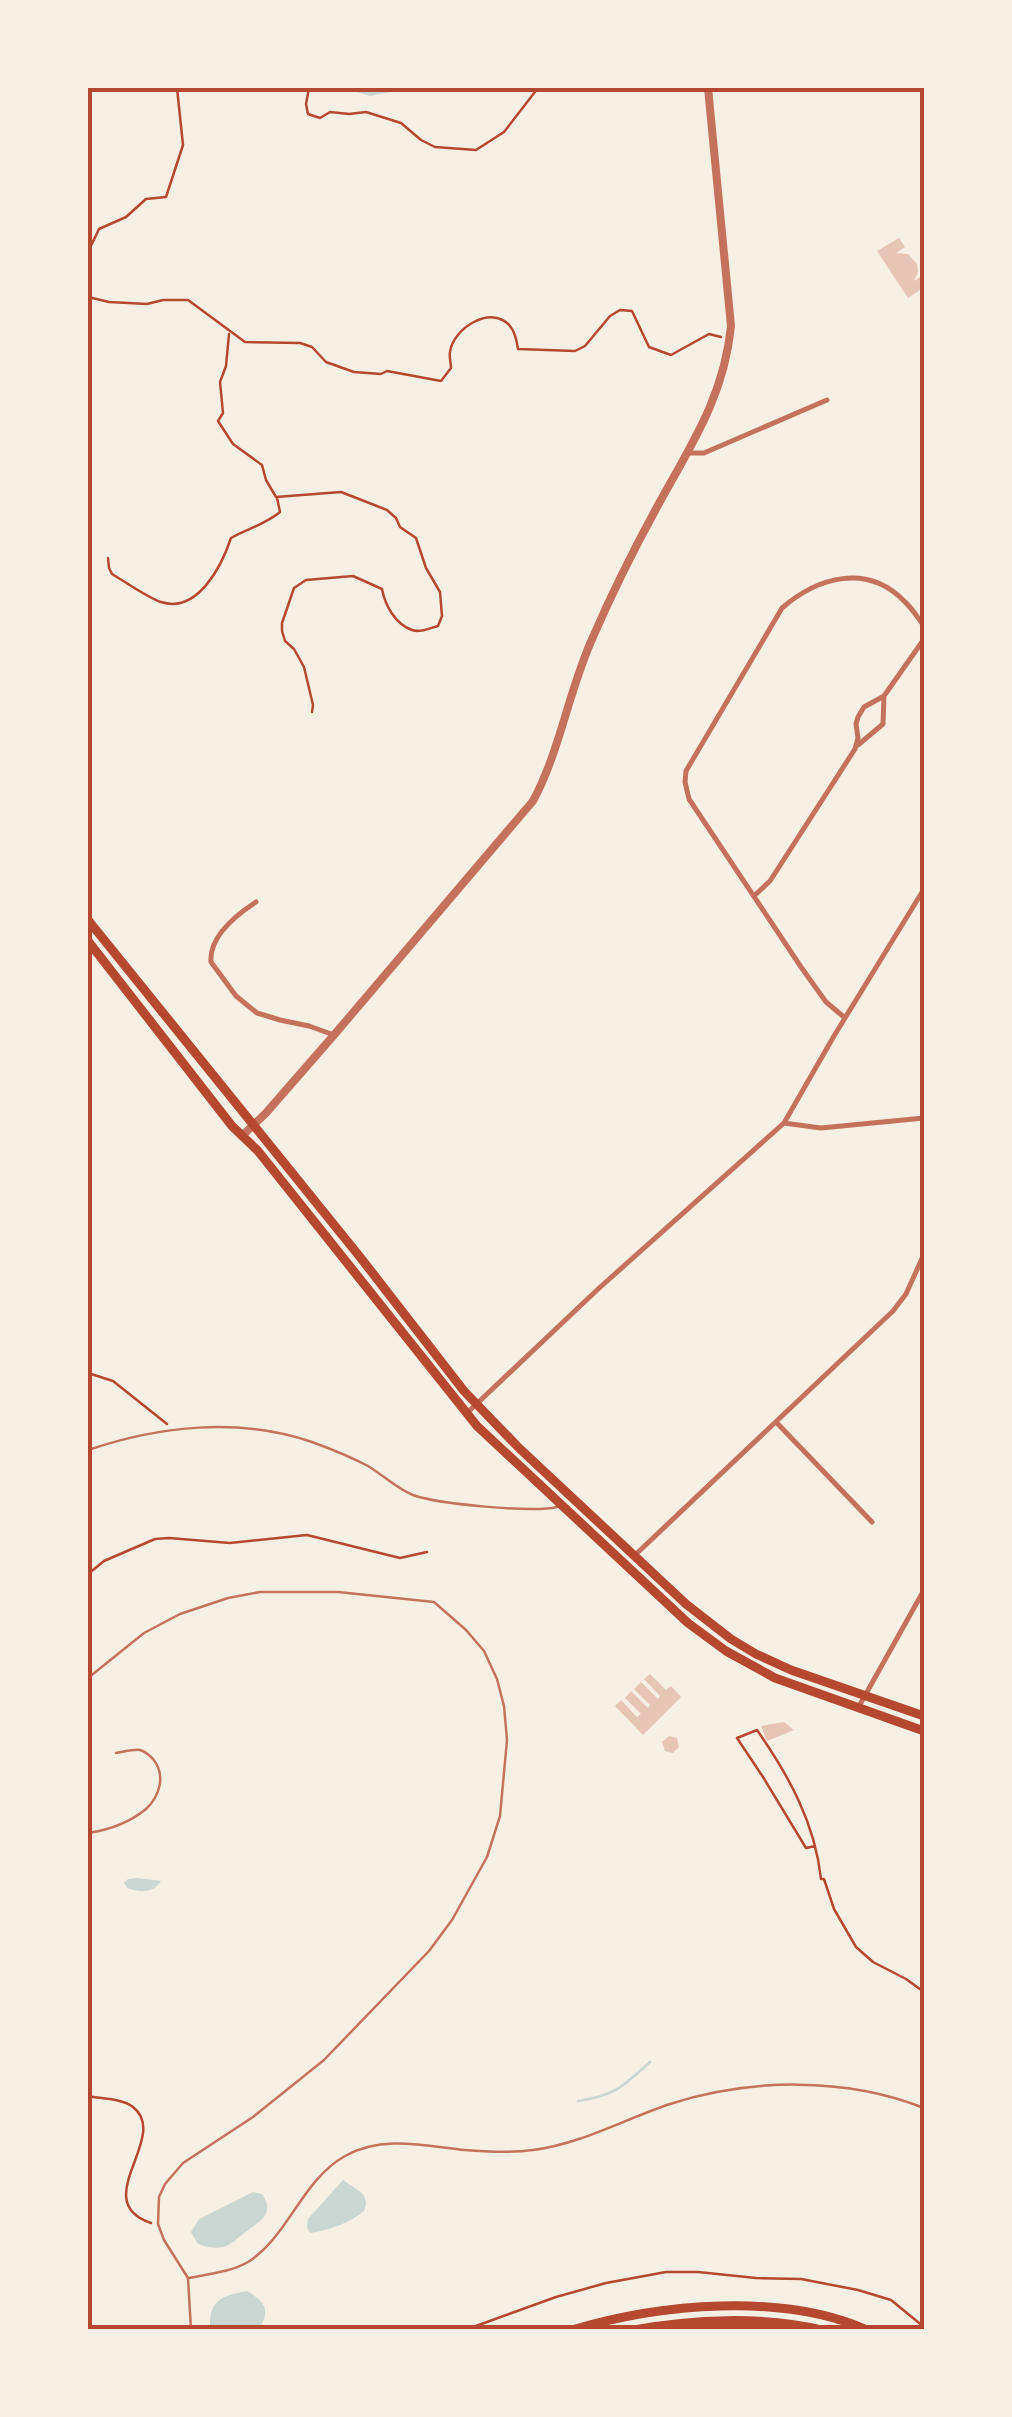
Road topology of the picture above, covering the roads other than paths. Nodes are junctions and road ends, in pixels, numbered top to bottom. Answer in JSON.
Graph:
{"nodes":[{"id":1,"x":708,"y":88,"type":"edge"},
{"id":2,"x":827,"y":400,"type":"dead end"},
{"id":3,"x":688,"y":453,"type":"junction"},
{"id":4,"x":924,"y":626,"type":"edge"},
{"id":5,"x":924,"y":639,"type":"edge"},
{"id":6,"x":884,"y":696,"type":"junction"},
{"id":7,"x":855,"y":749,"type":"junction"},
{"id":8,"x":924,"y":889,"type":"edge"},
{"id":9,"x":754,"y":896,"type":"junction"},
{"id":10,"x":256,"y":902,"type":"dead end"},
{"id":11,"x":88,"y":920,"type":"edge"},
{"id":12,"x":88,"y":941,"type":"edge"},
{"id":13,"x":845,"y":1018,"type":"junction"},
{"id":14,"x":334,"y":1035,"type":"junction"},
{"id":15,"x":924,"y":1118,"type":"edge"},
{"id":16,"x":784,"y":1123,"type":"junction"},
{"id":17,"x":254,"y":1125,"type":"junction"},
{"id":18,"x":242,"y":1136,"type":"junction"},
{"id":19,"x":924,"y":1254,"type":"edge"},
{"id":20,"x":476,"y":1404,"type":"junction"},
{"id":21,"x":466,"y":1414,"type":"junction"},
{"id":22,"x":776,"y":1422,"type":"junction"},
{"id":23,"x":88,"y":1450,"type":"edge"},
{"id":24,"x":561,"y":1506,"type":"junction"},
{"id":25,"x":872,"y":1522,"type":"dead end"},
{"id":26,"x":634,"y":1556,"type":"junction"},
{"id":27,"x":624,"y":1565,"type":"junction"},
{"id":28,"x":924,"y":1590,"type":"edge"},
{"id":29,"x":88,"y":1678,"type":"edge"},
{"id":30,"x":865,"y":1696,"type":"junction"},
{"id":31,"x":858,"y":1708,"type":"junction"},
{"id":32,"x":924,"y":1716,"type":"edge"},
{"id":33,"x":924,"y":1730,"type":"edge"},
{"id":34,"x":116,"y":1753,"type":"dead end"},
{"id":35,"x":88,"y":1834,"type":"edge"},
{"id":36,"x":924,"y":2108,"type":"edge"},
{"id":37,"x":188,"y":2278,"type":"junction"},
{"id":38,"x":191,"y":2330,"type":"edge"},
{"id":39,"x":572,"y":2330,"type":"edge"},
{"id":40,"x":634,"y":2330,"type":"edge"},
{"id":41,"x":822,"y":2330,"type":"edge"},
{"id":42,"x":866,"y":2330,"type":"edge"}],
"edges":[{"from":1,"to":3,"type":"street"},
{"from":2,"to":3,"type":"street"},
{"from":3,"to":14,"type":"street"},
{"from":4,"to":9,"type":"street"},
{"from":5,"to":6,"type":"street"},
{"from":6,"to":7,"type":"street"},
{"from":6,"to":7,"type":"street"},
{"from":7,"to":9,"type":"street"},
{"from":8,"to":13,"type":"street"},
{"from":9,"to":13,"type":"street"},
{"from":10,"to":14,"type":"street"},
{"from":11,"to":17,"type":"highway"},
{"from":12,"to":18,"type":"highway"},
{"from":13,"to":16,"type":"street"},
{"from":14,"to":17,"type":"street"},
{"from":15,"to":16,"type":"street"},
{"from":16,"to":20,"type":"street"},
{"from":17,"to":18,"type":"street"},
{"from":17,"to":20,"type":"highway"},
{"from":18,"to":21,"type":"highway"},
{"from":19,"to":22,"type":"street"},
{"from":20,"to":21,"type":"street"},
{"from":20,"to":26,"type":"highway"},
{"from":21,"to":24,"type":"highway"},
{"from":22,"to":25,"type":"street"},
{"from":22,"to":26,"type":"street"},
{"from":23,"to":24,"type":"lane"},
{"from":24,"to":27,"type":"highway"},
{"from":26,"to":27,"type":"street"},
{"from":26,"to":30,"type":"highway"},
{"from":27,"to":31,"type":"highway"},
{"from":28,"to":30,"type":"street"},
{"from":29,"to":37,"type":"lane"},
{"from":30,"to":31,"type":"street"},
{"from":30,"to":32,"type":"highway"},
{"from":31,"to":33,"type":"highway"},
{"from":34,"to":35,"type":"lane"},
{"from":36,"to":37,"type":"lane"},
{"from":37,"to":38,"type":"lane"},
{"from":39,"to":42,"type":"highway"},
{"from":40,"to":41,"type":"highway"}]}
